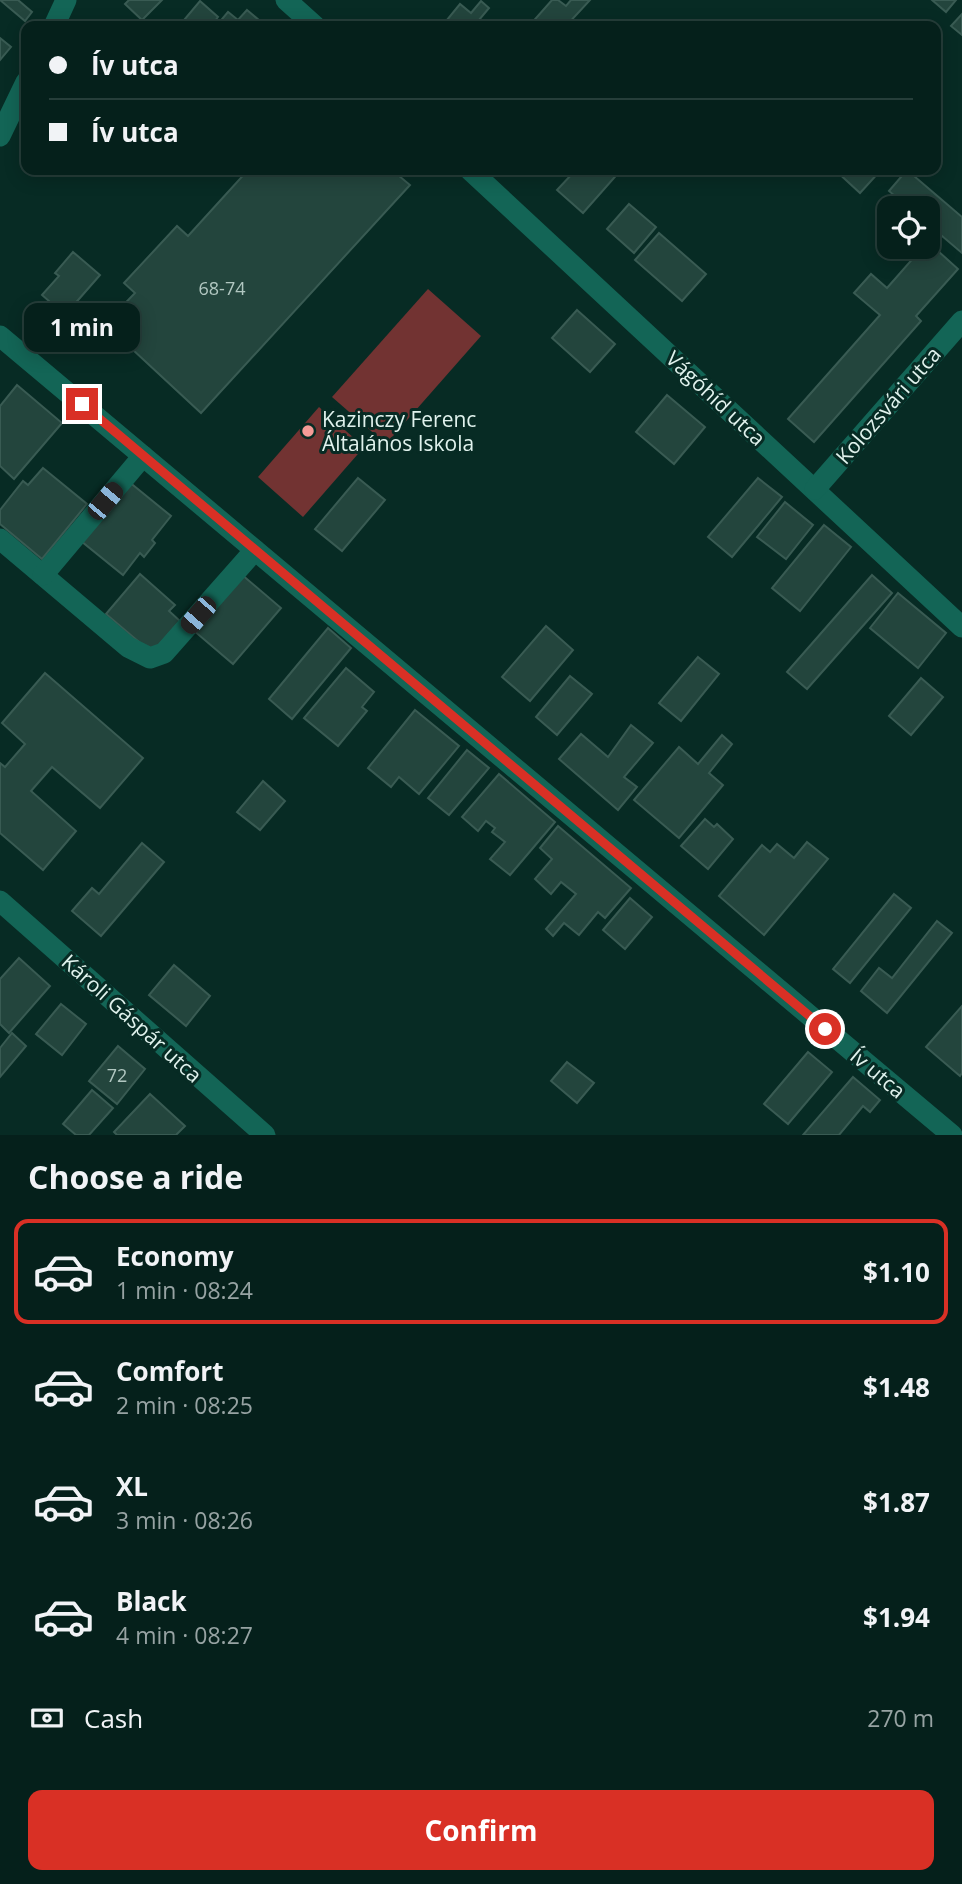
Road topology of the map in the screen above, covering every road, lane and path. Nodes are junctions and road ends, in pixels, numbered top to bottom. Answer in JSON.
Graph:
{"nodes":[{"id":1,"x":66,"y":0,"type":"edge"},
{"id":2,"x":286,"y":0,"type":"edge"},
{"id":3,"x":56,"y":21,"type":"edge"},
{"id":4,"x":309,"y":21,"type":"edge"},
{"id":5,"x":21,"y":92,"type":"edge"},
{"id":6,"x":0,"y":136,"type":"edge"},
{"id":7,"x":475,"y":175,"type":"edge"},
{"id":8,"x":962,"y":321,"type":"edge"},
{"id":9,"x":0,"y":336,"type":"edge"},
{"id":10,"x":143,"y":456,"type":"junction"},
{"id":11,"x":814,"y":489,"type":"junction"},
{"id":12,"x":0,"y":539,"type":"edge"},
{"id":13,"x":255,"y":550,"type":"junction"},
{"id":14,"x":43,"y":575,"type":"junction"},
{"id":15,"x":962,"y":627,"type":"edge"},
{"id":16,"x":0,"y":901,"type":"edge"},
{"id":17,"x":265,"y":1135,"type":"edge"},
{"id":18,"x":952,"y":1135,"type":"edge"}],
"edges":[{"from":1,"to":3,"type":"street"},
{"from":2,"to":4,"type":"street"},
{"from":5,"to":6,"type":"street"},
{"from":7,"to":11,"type":"street","name":"Vágóhíd utca"},
{"from":8,"to":11,"type":"street","name":"Kolozsvári utca"},
{"from":9,"to":10,"type":"street","name":"Ív utca"},
{"from":10,"to":13,"type":"street","name":"Ív utca"},
{"from":10,"to":14,"type":"street"},
{"from":11,"to":15,"type":"street","name":"Vágóhíd utca"},
{"from":12,"to":14,"type":"street"},
{"from":13,"to":14,"type":"street"},
{"from":13,"to":18,"type":"street","name":"Ív utca"},
{"from":16,"to":17,"type":"street","name":"Károli Gáspár utca"}]}
